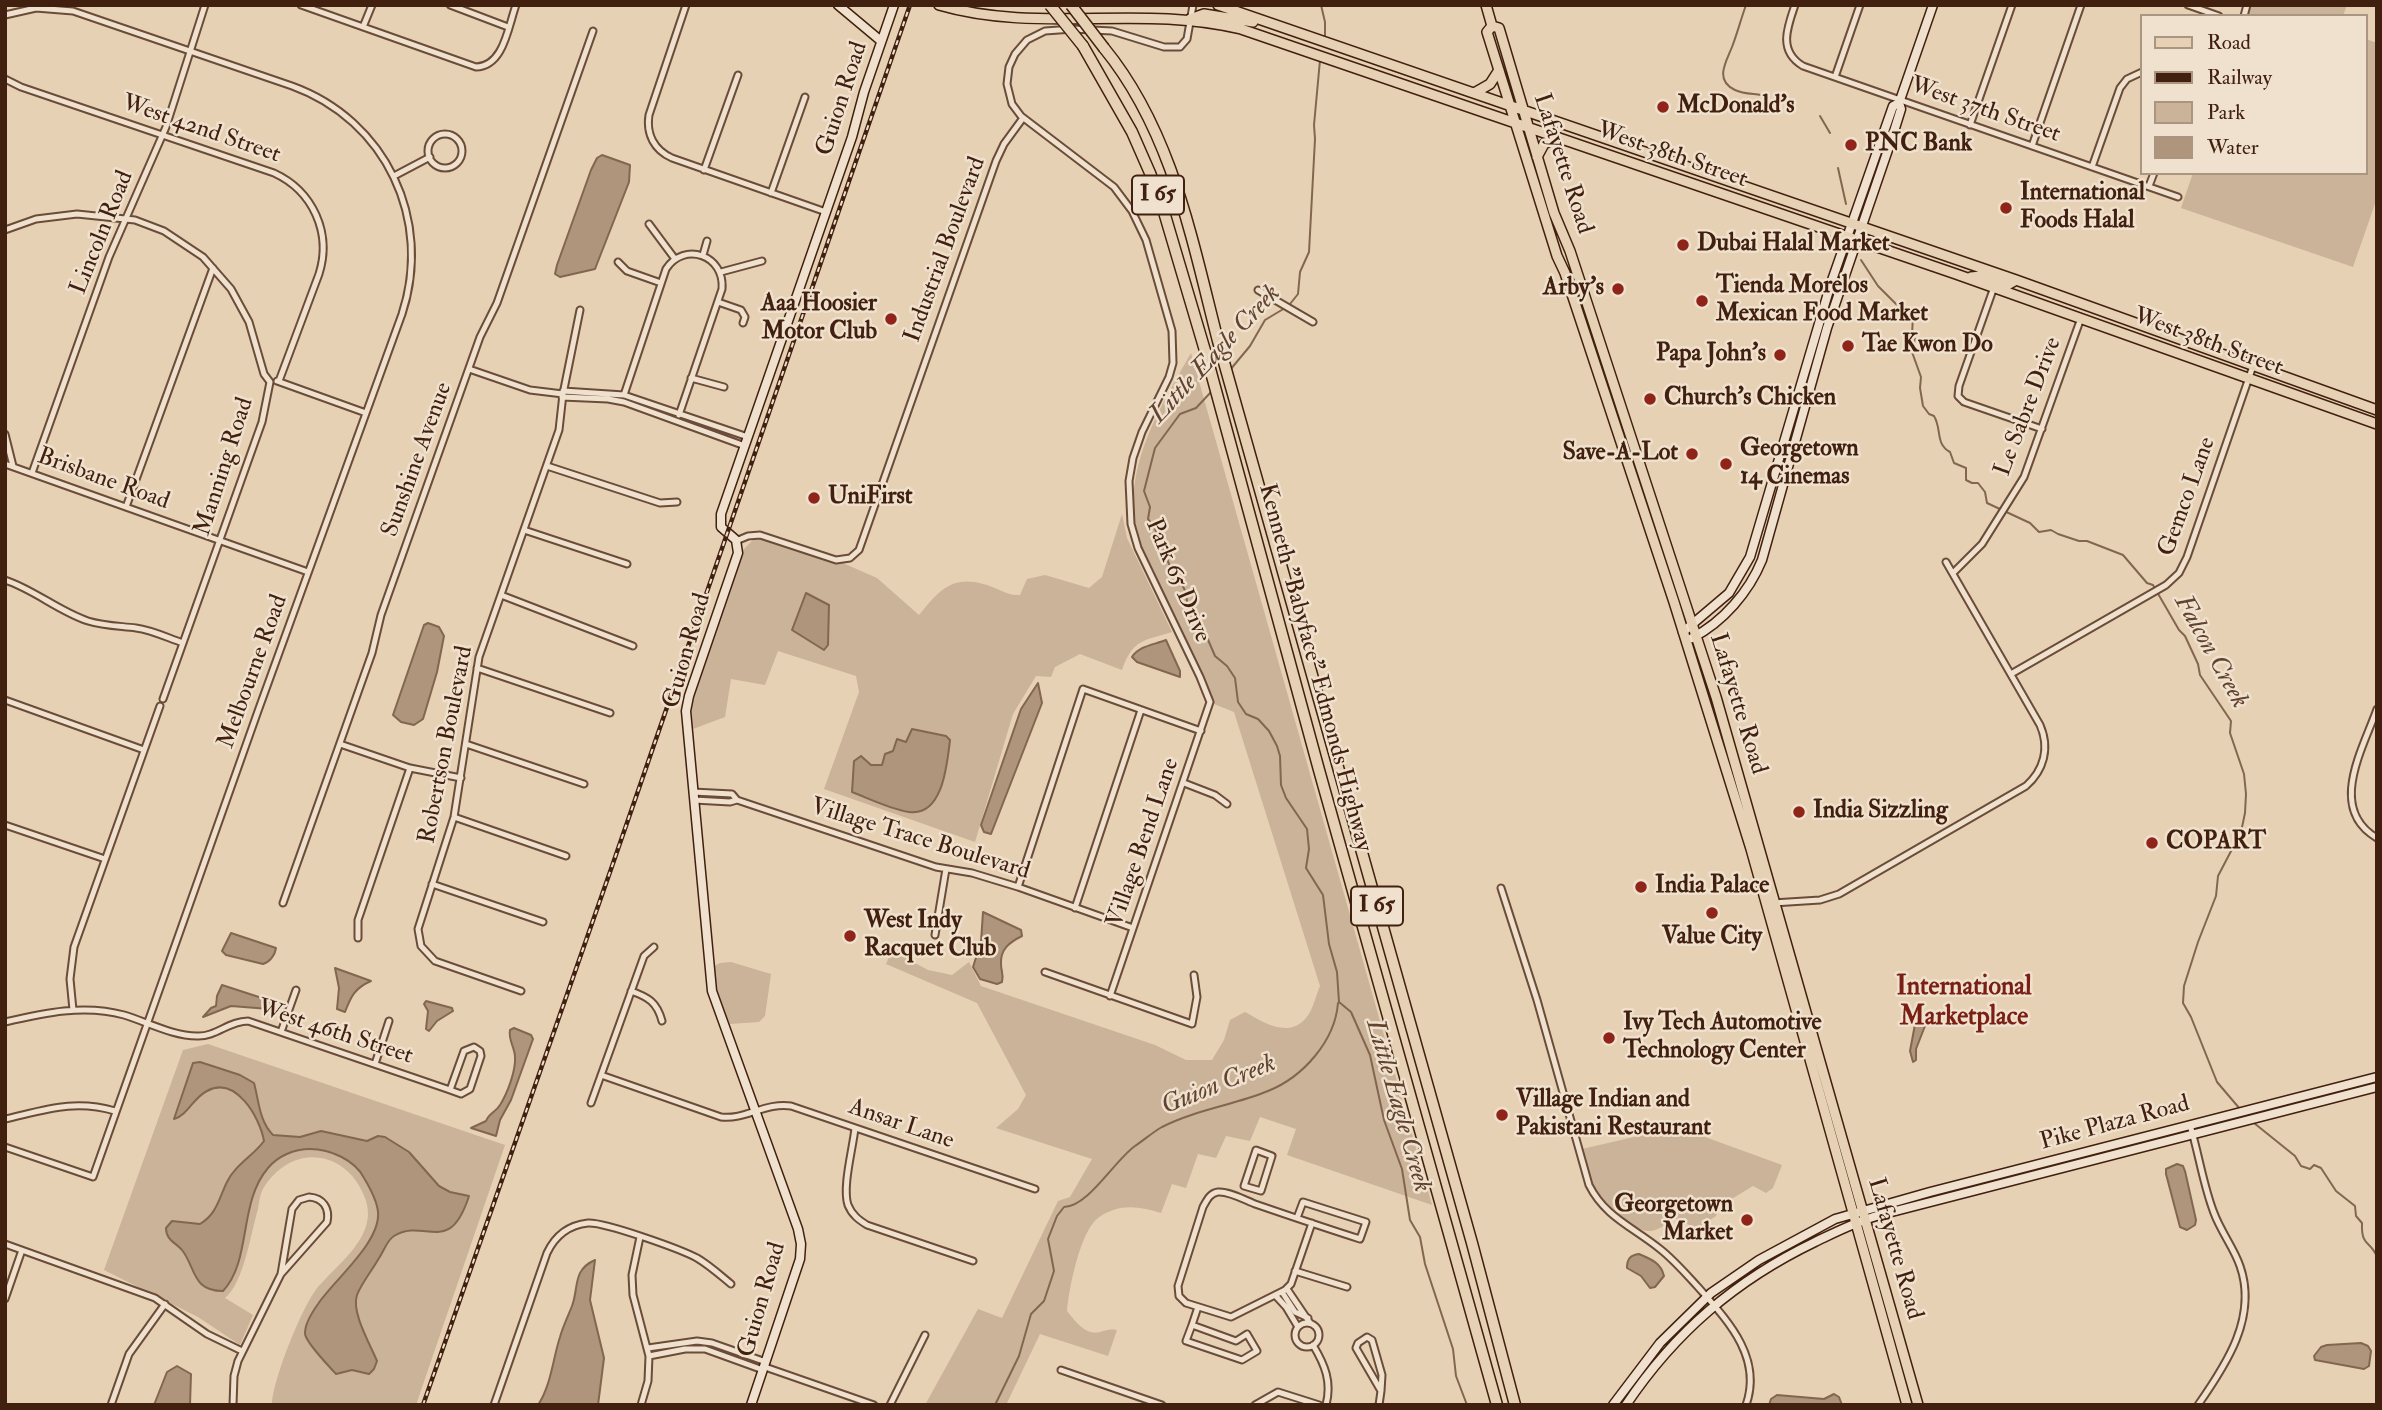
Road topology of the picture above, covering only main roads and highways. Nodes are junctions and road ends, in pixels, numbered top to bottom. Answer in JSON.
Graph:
{"nodes":[{"id":1,"x":838,"y":5,"type":"edge"},
{"id":2,"x":894,"y":5,"type":"edge"},
{"id":3,"x":939,"y":5,"type":"edge"},
{"id":4,"x":1050,"y":5,"type":"edge"},
{"id":5,"x":1071,"y":5,"type":"edge"},
{"id":6,"x":1218,"y":5,"type":"edge"},
{"id":7,"x":1486,"y":5,"type":"edge"},
{"id":8,"x":1933,"y":5,"type":"edge"},
{"id":9,"x":1190,"y":19,"type":"junction"},
{"id":10,"x":1262,"y":22,"type":"junction"},
{"id":11,"x":1492,"y":26,"type":"junction"},
{"id":12,"x":881,"y":41,"type":"junction"},
{"id":13,"x":1499,"y":70,"type":"junction"},
{"id":14,"x":1475,"y":92,"type":"junction"},
{"id":15,"x":1509,"y":104,"type":"junction"},
{"id":16,"x":1523,"y":109,"type":"junction"},
{"id":17,"x":1514,"y":122,"type":"junction"},
{"id":18,"x":1528,"y":127,"type":"junction"},
{"id":19,"x":1556,"y":137,"type":"junction"},
{"id":20,"x":1537,"y":157,"type":"junction"},
{"id":21,"x":1643,"y":167,"type":"junction"},
{"id":22,"x":1702,"y":172,"type":"junction"},
{"id":23,"x":1701,"y":185,"type":"junction"},
{"id":24,"x":1744,"y":187,"type":"junction"},
{"id":25,"x":1857,"y":225,"type":"junction"},
{"id":26,"x":1852,"y":238,"type":"junction"},
{"id":27,"x":1966,"y":278,"type":"junction"},
{"id":28,"x":2016,"y":281,"type":"junction"},
{"id":29,"x":2081,"y":318,"type":"junction"},
{"id":30,"x":2147,"y":327,"type":"junction"},
{"id":31,"x":2377,"y":410,"type":"edge"},
{"id":32,"x":2377,"y":424,"type":"edge"},
{"id":33,"x":1693,"y":624,"type":"junction"},
{"id":34,"x":1697,"y":635,"type":"junction"},
{"id":35,"x":1685,"y":636,"type":"junction"},
{"id":36,"x":1771,"y":904,"type":"junction"},
{"id":37,"x":2377,"y":1077,"type":"edge"},
{"id":38,"x":2377,"y":1087,"type":"edge"},
{"id":39,"x":2032,"y":1171,"type":"junction"},
{"id":40,"x":1978,"y":1180,"type":"junction"},
{"id":41,"x":1980,"y":1189,"type":"junction"},
{"id":42,"x":1860,"y":1216,"type":"junction"},
{"id":43,"x":751,"y":1405,"type":"edge"},
{"id":44,"x":1497,"y":1405,"type":"edge"},
{"id":45,"x":1515,"y":1405,"type":"edge"},
{"id":46,"x":1613,"y":1405,"type":"edge"},
{"id":47,"x":1626,"y":1405,"type":"edge"},
{"id":48,"x":1907,"y":1405,"type":"edge"},
{"id":49,"x":1918,"y":1405,"type":"edge"}],
"edges":[{"from":1,"to":12,"type":"main road"},
{"from":2,"to":12,"type":"main road","name":"Guion Road"},
{"from":3,"to":9,"type":"main road","name":"West 38th Street"},
{"from":4,"to":44,"type":"highway","name":"Kenneth \"Babyface\" Edmonds Highway","number":"I 65","bridge":true},
{"from":5,"to":45,"type":"highway","name":"Kenneth \"Babyface\" Edmonds Highway","number":"I 65","bridge":true},
{"from":6,"to":10,"type":"main road","name":"West 38th Street"},
{"from":7,"to":11,"type":"main road","name":"Lafayette Road"},
{"from":8,"to":25,"type":"main road"},
{"from":9,"to":10,"type":"main road"},
{"from":9,"to":17,"type":"main road","name":"West 38th Street"},
{"from":10,"to":14,"type":"main road","name":"West 38th Street"},
{"from":11,"to":13,"type":"main road","name":"Lafayette Road"},
{"from":11,"to":16,"type":"main road","name":"Lafayette Road"},
{"from":12,"to":43,"type":"main road","name":"Guion Road"},
{"from":13,"to":14,"type":"main road"},
{"from":13,"to":15,"type":"main road","name":"Lafayette Road"},
{"from":14,"to":15,"type":"main road","name":"West 38th Street"},
{"from":15,"to":16,"type":"main road","name":"West 38th Street"},
{"from":15,"to":17,"type":"main road","name":"Lafayette Road"},
{"from":16,"to":18,"type":"main road","name":"Lafayette Road"},
{"from":16,"to":22,"type":"main road","name":"West 38th Street"},
{"from":17,"to":18,"type":"main road","name":"West 38th Street"},
{"from":17,"to":35,"type":"main road","name":"Lafayette Road"},
{"from":18,"to":19,"type":"main road","name":"West 38th Street"},
{"from":18,"to":20,"type":"main road","name":"Lafayette Road"},
{"from":19,"to":20,"type":"main road"},
{"from":19,"to":21,"type":"main road","name":"West 38th Street"},
{"from":20,"to":33,"type":"main road","name":"Lafayette Road"},
{"from":21,"to":22,"type":"main road"},
{"from":21,"to":23,"type":"main road","name":"West 38th Street"},
{"from":22,"to":24,"type":"main road","name":"West 38th Street"},
{"from":23,"to":24,"type":"main road"},
{"from":23,"to":26,"type":"main road","name":"West 38th Street"},
{"from":24,"to":25,"type":"main road","name":"West 38th Street"},
{"from":25,"to":26,"type":"main road"},
{"from":25,"to":28,"type":"main road","name":"West 38th Street"},
{"from":26,"to":27,"type":"main road","name":"West 38th Street"},
{"from":26,"to":33,"type":"main road"},
{"from":26,"to":34,"type":"main road"},
{"from":27,"to":28,"type":"main road"},
{"from":27,"to":29,"type":"main road","name":"West 38th Street"},
{"from":28,"to":30,"type":"main road","name":"West 38th Street"},
{"from":29,"to":30,"type":"main road"},
{"from":29,"to":32,"type":"main road","name":"West 38th Street"},
{"from":30,"to":31,"type":"main road","name":"West 38th Street"},
{"from":33,"to":34,"type":"main road","name":"Lafayette Road"},
{"from":33,"to":35,"type":"main road"},
{"from":34,"to":35,"type":"main road"},
{"from":34,"to":36,"type":"main road","name":"Lafayette Road"},
{"from":35,"to":36,"type":"main road","name":"Lafayette Road"},
{"from":36,"to":42,"type":"main road","name":"Lafayette Road"},
{"from":37,"to":39,"type":"main road","name":"Pike Plaza Road"},
{"from":38,"to":39,"type":"main road","name":"Pike Plaza Road"},
{"from":39,"to":40,"type":"main road","name":"Pike Plaza Road"},
{"from":39,"to":41,"type":"main road","name":"Pike Plaza Road"},
{"from":40,"to":41,"type":"main road"},
{"from":40,"to":42,"type":"main road","name":"Pike Plaza Road"},
{"from":41,"to":42,"type":"main road","name":"Pike Plaza Road"},
{"from":42,"to":46,"type":"main road"},
{"from":42,"to":47,"type":"main road"},
{"from":42,"to":48,"type":"main road","name":"Lafayette Road"},
{"from":42,"to":49,"type":"main road","name":"Lafayette Road"}]}
